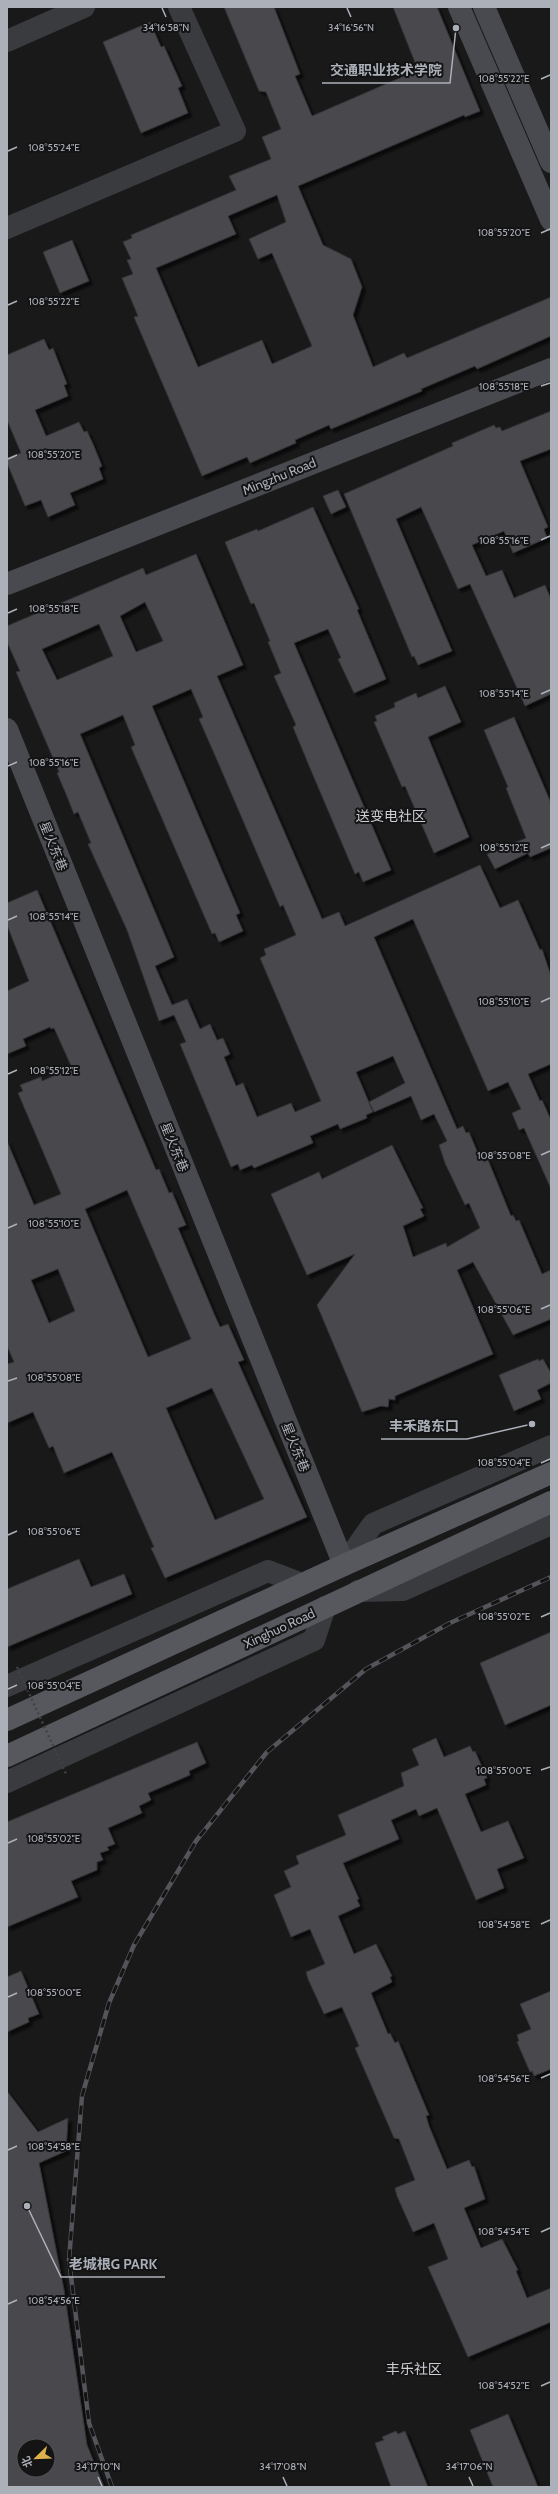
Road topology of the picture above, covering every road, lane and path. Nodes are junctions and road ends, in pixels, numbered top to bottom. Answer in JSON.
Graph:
{"nodes":[{"id":1,"x":84,"y":7,"type":"edge"},
{"id":2,"x":179,"y":7,"type":"edge"},
{"id":3,"x":459,"y":7,"type":"edge"},
{"id":4,"x":484,"y":7,"type":"edge"},
{"id":5,"x":7,"y":41,"type":"edge"},
{"id":6,"x":551,"y":162,"type":"edge"},
{"id":7,"x":551,"y":220,"type":"edge"},
{"id":8,"x":7,"y":228,"type":"edge"},
{"id":9,"x":551,"y":369,"type":"edge"},
{"id":10,"x":7,"y":584,"type":"edge"},
{"id":11,"x":7,"y":729,"type":"edge"},
{"id":12,"x":551,"y":1446,"type":"edge"},
{"id":13,"x":551,"y":1473,"type":"edge"},
{"id":14,"x":551,"y":1502,"type":"edge"},
{"id":15,"x":551,"y":1524,"type":"edge"},
{"id":16,"x":344,"y":1564,"type":"junction"},
{"id":17,"x":302,"y":1584,"type":"junction"},
{"id":18,"x":358,"y":1591,"type":"junction"},
{"id":19,"x":325,"y":1607,"type":"junction"},
{"id":20,"x":18,"y":1667,"type":"dead end"},
{"id":21,"x":7,"y":1686,"type":"edge"},
{"id":22,"x":7,"y":1720,"type":"edge"},
{"id":23,"x":7,"y":1756,"type":"edge"},
{"id":24,"x":67,"y":1776,"type":"dead end"},
{"id":25,"x":7,"y":1782,"type":"edge"}],
"edges":[{"from":1,"to":5,"type":"street"},
{"from":2,"to":8,"type":"street"},
{"from":3,"to":7,"type":"street"},
{"from":4,"to":6,"type":"street"},
{"from":9,"to":10,"type":"street","name":"Mingzhu Road"},
{"from":11,"to":16,"type":"street","name":"星火东巷"},
{"from":12,"to":16,"type":"street"},
{"from":13,"to":16,"type":"main road"},
{"from":14,"to":18,"type":"main road","name":"Xinghuo Road"},
{"from":15,"to":18,"type":"street"},
{"from":16,"to":17,"type":"main road"},
{"from":17,"to":21,"type":"street"},
{"from":17,"to":22,"type":"main road"},
{"from":18,"to":19,"type":"main road","name":"Xinghuo Road"},
{"from":19,"to":23,"type":"main road","name":"Xinghuo Road"},
{"from":19,"to":25,"type":"street"},
{"from":20,"to":24,"type":"path","bridge":true}]}
